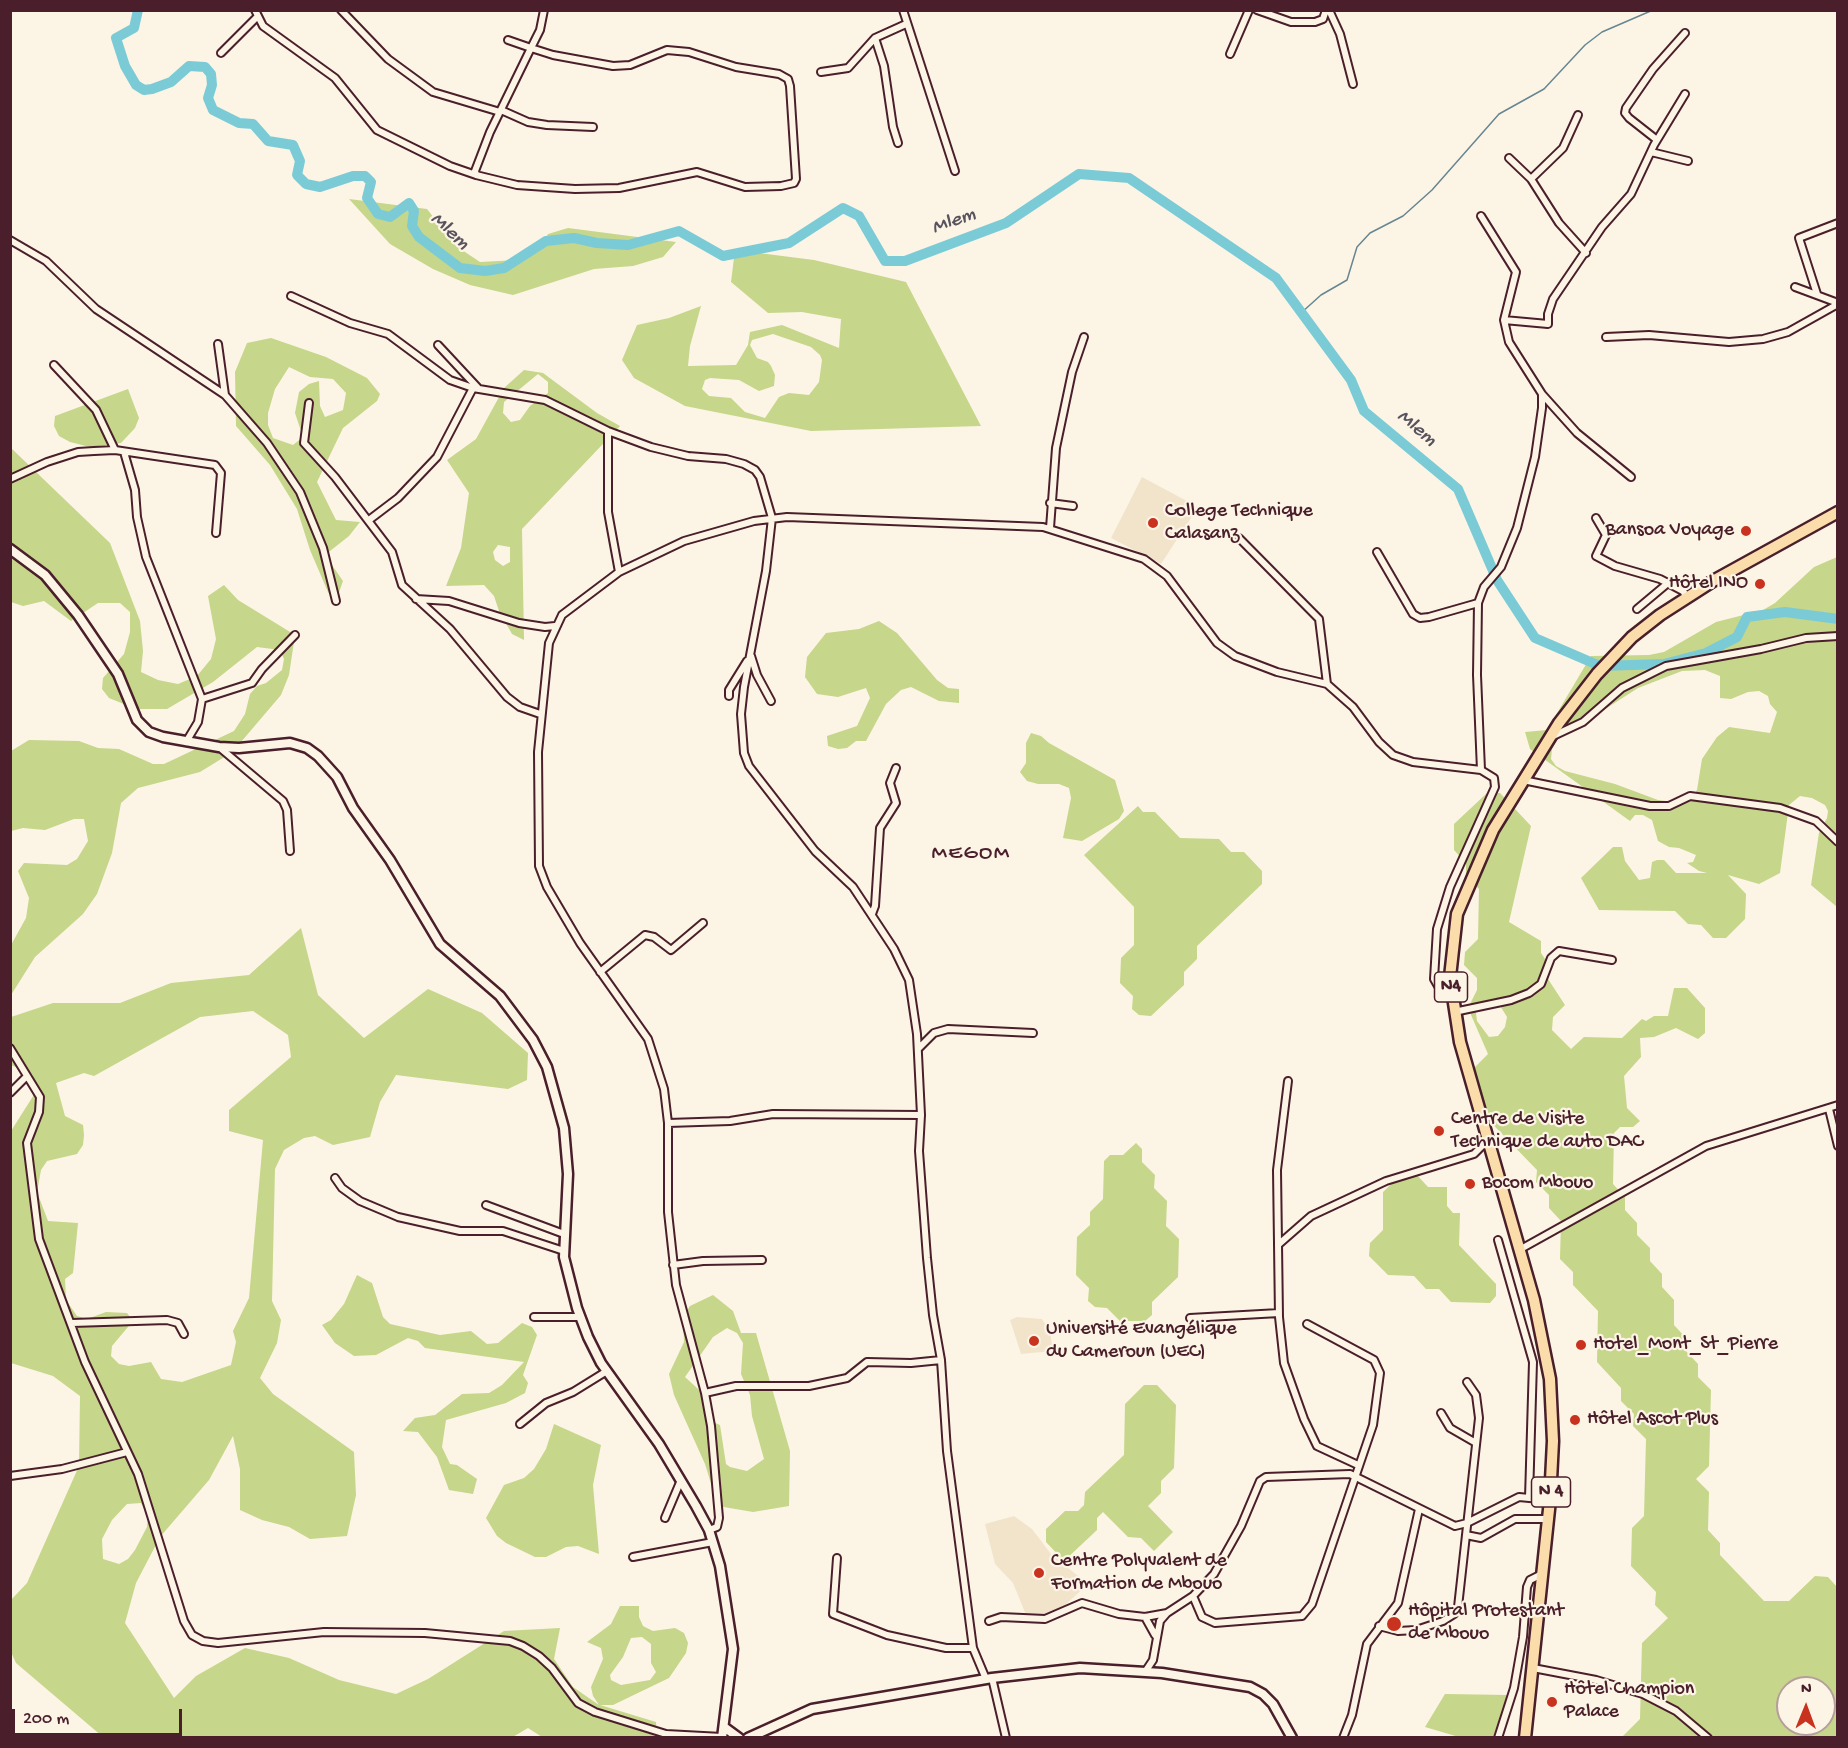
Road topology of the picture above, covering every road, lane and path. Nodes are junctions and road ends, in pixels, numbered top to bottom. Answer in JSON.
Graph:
{"nodes":[{"id":1,"x":340,"y":10,"type":"edge"},
{"id":2,"x":544,"y":10,"type":"edge"},
{"id":3,"x":903,"y":10,"type":"edge"},
{"id":4,"x":1250,"y":10,"type":"edge"},
{"id":5,"x":1257,"y":10,"type":"edge"},
{"id":6,"x":1328,"y":10,"type":"edge"},
{"id":7,"x":256,"y":14,"type":"edge"},
{"id":8,"x":906,"y":24,"type":"junction"},
{"id":9,"x":1685,"y":33,"type":"dead end"},
{"id":10,"x":875,"y":38,"type":"junction"},
{"id":11,"x":508,"y":40,"type":"dead end"},
{"id":12,"x":531,"y":48,"type":"junction"},
{"id":13,"x":221,"y":53,"type":"dead end"},
{"id":14,"x":1230,"y":54,"type":"dead end"},
{"id":15,"x":821,"y":72,"type":"dead end"},
{"id":16,"x":1353,"y":84,"type":"dead end"},
{"id":17,"x":1685,"y":94,"type":"dead end"},
{"id":18,"x":500,"y":111,"type":"junction"},
{"id":19,"x":1578,"y":115,"type":"dead end"},
{"id":20,"x":592,"y":127,"type":"dead end"},
{"id":21,"x":1658,"y":140,"type":"junction"},
{"id":22,"x":898,"y":143,"type":"dead end"},
{"id":23,"x":1651,"y":152,"type":"junction"},
{"id":24,"x":1509,"y":158,"type":"dead end"},
{"id":25,"x":1688,"y":161,"type":"dead end"},
{"id":26,"x":955,"y":171,"type":"dead end"},
{"id":27,"x":476,"y":175,"type":"junction"},
{"id":28,"x":1531,"y":179,"type":"junction"},
{"id":29,"x":1481,"y":216,"type":"dead end"},
{"id":30,"x":1838,"y":223,"type":"edge"},
{"id":31,"x":10,"y":240,"type":"edge"},
{"id":32,"x":1586,"y":253,"type":"junction"},
{"id":33,"x":1795,"y":287,"type":"dead end"},
{"id":34,"x":1817,"y":294,"type":"junction"},
{"id":35,"x":291,"y":296,"type":"dead end"},
{"id":36,"x":1838,"y":303,"type":"edge"},
{"id":37,"x":1504,"y":320,"type":"junction"},
{"id":38,"x":1084,"y":337,"type":"dead end"},
{"id":39,"x":1606,"y":337,"type":"dead end"},
{"id":40,"x":219,"y":344,"type":"dead end"},
{"id":41,"x":438,"y":345,"type":"dead end"},
{"id":42,"x":54,"y":365,"type":"dead end"},
{"id":43,"x":476,"y":388,"type":"junction"},
{"id":44,"x":1542,"y":394,"type":"junction"},
{"id":45,"x":225,"y":395,"type":"junction"},
{"id":46,"x":309,"y":403,"type":"dead end"},
{"id":47,"x":608,"y":431,"type":"junction"},
{"id":48,"x":115,"y":450,"type":"junction"},
{"id":49,"x":124,"y":452,"type":"junction"},
{"id":50,"x":1631,"y":477,"type":"dead end"},
{"id":51,"x":10,"y":479,"type":"edge"},
{"id":52,"x":1050,"y":503,"type":"junction"},
{"id":53,"x":1838,"y":505,"type":"edge"},
{"id":54,"x":1073,"y":506,"type":"dead end"},
{"id":55,"x":1838,"y":512,"type":"edge"},
{"id":56,"x":1824,"y":516,"type":"junction"},
{"id":57,"x":772,"y":518,"type":"junction"},
{"id":58,"x":1596,"y":518,"type":"dead end"},
{"id":59,"x":369,"y":520,"type":"junction"},
{"id":60,"x":1050,"y":528,"type":"junction"},
{"id":61,"x":216,"y":533,"type":"dead end"},
{"id":62,"x":1239,"y":538,"type":"dead end"},
{"id":63,"x":10,"y":549,"type":"edge"},
{"id":64,"x":1377,"y":552,"type":"dead end"},
{"id":65,"x":619,"y":572,"type":"junction"},
{"id":66,"x":1668,"y":583,"type":"junction"},
{"id":67,"x":1685,"y":594,"type":"junction"},
{"id":68,"x":416,"y":599,"type":"junction"},
{"id":69,"x":336,"y":601,"type":"dead end"},
{"id":70,"x":1478,"y":603,"type":"junction"},
{"id":71,"x":1637,"y":609,"type":"dead end"},
{"id":72,"x":555,"y":626,"type":"junction"},
{"id":73,"x":295,"y":635,"type":"dead end"},
{"id":74,"x":1838,"y":636,"type":"edge"},
{"id":75,"x":750,"y":655,"type":"junction"},
{"id":76,"x":1327,"y":684,"type":"junction"},
{"id":77,"x":729,"y":696,"type":"dead end"},
{"id":78,"x":202,"y":699,"type":"junction"},
{"id":79,"x":771,"y":701,"type":"dead end"},
{"id":80,"x":540,"y":714,"type":"junction"},
{"id":81,"x":1550,"y":738,"type":"junction"},
{"id":82,"x":186,"y":742,"type":"junction"},
{"id":83,"x":219,"y":747,"type":"junction"},
{"id":84,"x":896,"y":768,"type":"dead end"},
{"id":85,"x":1481,"y":770,"type":"junction"},
{"id":86,"x":1523,"y":780,"type":"junction"},
{"id":87,"x":1838,"y":842,"type":"edge"},
{"id":88,"x":290,"y":851,"type":"dead end"},
{"id":89,"x":872,"y":914,"type":"junction"},
{"id":90,"x":703,"y":923,"type":"dead end"},
{"id":91,"x":1612,"y":960,"type":"dead end"},
{"id":92,"x":600,"y":972,"type":"junction"},
{"id":93,"x":1452,"y":996,"type":"junction"},
{"id":94,"x":1454,"y":1012,"type":"junction"},
{"id":95,"x":1033,"y":1033,"type":"dead end"},
{"id":96,"x":10,"y":1048,"type":"edge"},
{"id":97,"x":918,"y":1049,"type":"junction"},
{"id":98,"x":26,"y":1077,"type":"junction"},
{"id":99,"x":1288,"y":1081,"type":"dead end"},
{"id":100,"x":10,"y":1093,"type":"edge"},
{"id":101,"x":1838,"y":1105,"type":"edge"},
{"id":102,"x":1829,"y":1109,"type":"junction"},
{"id":103,"x":921,"y":1115,"type":"junction"},
{"id":104,"x":668,"y":1123,"type":"junction"},
{"id":105,"x":1488,"y":1140,"type":"junction"},
{"id":106,"x":1838,"y":1146,"type":"edge"},
{"id":107,"x":334,"y":1178,"type":"dead end"},
{"id":108,"x":486,"y":1205,"type":"dead end"},
{"id":109,"x":564,"y":1234,"type":"junction"},
{"id":110,"x":1498,"y":1240,"type":"dead end"},
{"id":111,"x":1279,"y":1244,"type":"junction"},
{"id":112,"x":1520,"y":1250,"type":"junction"},
{"id":113,"x":564,"y":1251,"type":"junction"},
{"id":114,"x":762,"y":1260,"type":"dead end"},
{"id":115,"x":673,"y":1265,"type":"junction"},
{"id":116,"x":1279,"y":1314,"type":"junction"},
{"id":117,"x":534,"y":1317,"type":"dead end"},
{"id":118,"x":581,"y":1317,"type":"junction"},
{"id":119,"x":1190,"y":1318,"type":"dead end"},
{"id":120,"x":72,"y":1323,"type":"junction"},
{"id":121,"x":1307,"y":1324,"type":"dead end"},
{"id":122,"x":184,"y":1334,"type":"dead end"},
{"id":123,"x":941,"y":1360,"type":"junction"},
{"id":124,"x":607,"y":1371,"type":"junction"},
{"id":125,"x":1467,"y":1382,"type":"dead end"},
{"id":126,"x":705,"y":1393,"type":"junction"},
{"id":127,"x":1441,"y":1413,"type":"dead end"},
{"id":128,"x":520,"y":1424,"type":"dead end"},
{"id":129,"x":1476,"y":1443,"type":"junction"},
{"id":130,"x":127,"y":1452,"type":"junction"},
{"id":131,"x":1358,"y":1465,"type":"junction"},
{"id":132,"x":1355,"y":1475,"type":"junction"},
{"id":133,"x":10,"y":1476,"type":"edge"},
{"id":134,"x":681,"y":1480,"type":"junction"},
{"id":135,"x":1529,"y":1498,"type":"junction"},
{"id":136,"x":1550,"y":1500,"type":"junction"},
{"id":137,"x":1419,"y":1509,"type":"junction"},
{"id":138,"x":665,"y":1518,"type":"dead end"},
{"id":139,"x":1549,"y":1520,"type":"junction"},
{"id":140,"x":1467,"y":1523,"type":"junction"},
{"id":141,"x":709,"y":1530,"type":"junction"},
{"id":142,"x":1466,"y":1535,"type":"junction"},
{"id":143,"x":713,"y":1542,"type":"junction"},
{"id":144,"x":633,"y":1557,"type":"dead end"},
{"id":145,"x":837,"y":1558,"type":"dead end"},
{"id":146,"x":1542,"y":1574,"type":"junction"},
{"id":147,"x":1193,"y":1596,"type":"junction"},
{"id":148,"x":1167,"y":1613,"type":"junction"},
{"id":149,"x":1145,"y":1617,"type":"junction"},
{"id":150,"x":989,"y":1621,"type":"dead end"},
{"id":151,"x":1379,"y":1626,"type":"junction"},
{"id":152,"x":1156,"y":1635,"type":"junction"},
{"id":153,"x":973,"y":1648,"type":"junction"},
{"id":154,"x":1153,"y":1660,"type":"junction"},
{"id":155,"x":1533,"y":1668,"type":"junction"},
{"id":156,"x":1145,"y":1672,"type":"junction"},
{"id":157,"x":1162,"y":1673,"type":"junction"},
{"id":158,"x":989,"y":1679,"type":"junction"},
{"id":159,"x":724,"y":1727,"type":"junction"},
{"id":160,"x":722,"y":1737,"type":"edge"},
{"id":161,"x":739,"y":1737,"type":"edge"},
{"id":162,"x":748,"y":1737,"type":"edge"},
{"id":163,"x":1006,"y":1737,"type":"edge"},
{"id":164,"x":1292,"y":1737,"type":"edge"},
{"id":165,"x":1343,"y":1737,"type":"edge"},
{"id":166,"x":1498,"y":1737,"type":"edge"},
{"id":167,"x":1525,"y":1737,"type":"edge"},
{"id":168,"x":1708,"y":1737,"type":"edge"}],
"edges":[{"from":1,"to":18,"type":"street"},
{"from":2,"to":12,"type":"street"},
{"from":3,"to":8,"type":"street"},
{"from":4,"to":14,"type":"street"},
{"from":5,"to":6,"type":"street"},
{"from":6,"to":16,"type":"street"},
{"from":7,"to":13,"type":"street"},
{"from":7,"to":27,"type":"street"},
{"from":8,"to":10,"type":"street"},
{"from":8,"to":26,"type":"street"},
{"from":9,"to":21,"type":"street"},
{"from":10,"to":15,"type":"street"},
{"from":10,"to":22,"type":"street"},
{"from":11,"to":12,"type":"street"},
{"from":12,"to":18,"type":"street"},
{"from":12,"to":27,"type":"street"},
{"from":17,"to":21,"type":"street"},
{"from":18,"to":20,"type":"street"},
{"from":18,"to":27,"type":"street"},
{"from":19,"to":28,"type":"street"},
{"from":21,"to":23,"type":"street"},
{"from":23,"to":25,"type":"street"},
{"from":23,"to":32,"type":"street"},
{"from":24,"to":28,"type":"street"},
{"from":28,"to":32,"type":"street"},
{"from":29,"to":37,"type":"street"},
{"from":30,"to":34,"type":"street"},
{"from":31,"to":45,"type":"street"},
{"from":32,"to":37,"type":"street"},
{"from":33,"to":34,"type":"street"},
{"from":34,"to":36,"type":"street"},
{"from":35,"to":43,"type":"street"},
{"from":36,"to":39,"type":"street"},
{"from":37,"to":44,"type":"street"},
{"from":38,"to":52,"type":"street"},
{"from":40,"to":45,"type":"street"},
{"from":41,"to":43,"type":"street"},
{"from":42,"to":48,"type":"street"},
{"from":43,"to":47,"type":"street"},
{"from":43,"to":59,"type":"street"},
{"from":44,"to":50,"type":"street"},
{"from":44,"to":70,"type":"street"},
{"from":45,"to":69,"type":"street"},
{"from":46,"to":59,"type":"street"},
{"from":47,"to":57,"type":"street"},
{"from":47,"to":65,"type":"street"},
{"from":48,"to":49,"type":"street"},
{"from":48,"to":51,"type":"street"},
{"from":49,"to":61,"type":"street"},
{"from":49,"to":78,"type":"street"},
{"from":52,"to":54,"type":"street"},
{"from":52,"to":60,"type":"street"},
{"from":53,"to":56,"type":"highway","number":"N4"},
{"from":55,"to":56,"type":"highway","number":"N4"},
{"from":56,"to":67,"type":"highway","number":"N4"},
{"from":57,"to":60,"type":"street"},
{"from":57,"to":65,"type":"street"},
{"from":57,"to":75,"type":"street"},
{"from":58,"to":66,"type":"street"},
{"from":59,"to":68,"type":"street"},
{"from":60,"to":76,"type":"street"},
{"from":62,"to":76,"type":"street"},
{"from":63,"to":82,"type":"street"},
{"from":64,"to":70,"type":"street"},
{"from":65,"to":72,"type":"street"},
{"from":66,"to":67,"type":"street"},
{"from":66,"to":71,"type":"street"},
{"from":67,"to":81,"type":"highway","number":"N4"},
{"from":68,"to":72,"type":"street"},
{"from":68,"to":80,"type":"street"},
{"from":70,"to":85,"type":"street"},
{"from":72,"to":80,"type":"street"},
{"from":73,"to":78,"type":"street"},
{"from":74,"to":81,"type":"street"},
{"from":75,"to":77,"type":"street"},
{"from":75,"to":79,"type":"street"},
{"from":75,"to":89,"type":"street"},
{"from":76,"to":85,"type":"street"},
{"from":78,"to":82,"type":"street"},
{"from":80,"to":92,"type":"street"},
{"from":81,"to":86,"type":"highway","number":"N4"},
{"from":82,"to":83,"type":"street"},
{"from":83,"to":88,"type":"street"},
{"from":83,"to":109,"type":"street"},
{"from":84,"to":89,"type":"street"},
{"from":85,"to":93,"type":"street"},
{"from":86,"to":87,"type":"street"},
{"from":86,"to":93,"type":"highway","number":"N4"},
{"from":89,"to":97,"type":"street"},
{"from":90,"to":92,"type":"street"},
{"from":91,"to":94,"type":"street"},
{"from":92,"to":104,"type":"street"},
{"from":93,"to":94,"type":"highway","number":"N4"},
{"from":94,"to":105,"type":"highway","number":"N4"},
{"from":95,"to":97,"type":"street"},
{"from":96,"to":98,"type":"street"},
{"from":97,"to":103,"type":"street"},
{"from":98,"to":100,"type":"street"},
{"from":98,"to":120,"type":"street"},
{"from":99,"to":111,"type":"street"},
{"from":101,"to":102,"type":"street"},
{"from":102,"to":106,"type":"street"},
{"from":102,"to":112,"type":"street"},
{"from":103,"to":104,"type":"street"},
{"from":103,"to":123,"type":"street"},
{"from":104,"to":115,"type":"street"},
{"from":105,"to":111,"type":"street"},
{"from":105,"to":112,"type":"highway","number":"N4"},
{"from":107,"to":113,"type":"street"},
{"from":108,"to":109,"type":"street"},
{"from":109,"to":113,"type":"street"},
{"from":110,"to":135,"type":"street"},
{"from":111,"to":116,"type":"street"},
{"from":112,"to":136,"type":"highway","number":"N 4"},
{"from":113,"to":118,"type":"street"},
{"from":114,"to":115,"type":"street"},
{"from":115,"to":126,"type":"street"},
{"from":116,"to":119,"type":"street"},
{"from":116,"to":131,"type":"street"},
{"from":117,"to":118,"type":"street"},
{"from":118,"to":124,"type":"street"},
{"from":120,"to":122,"type":"street"},
{"from":120,"to":130,"type":"street"},
{"from":121,"to":131,"type":"street"},
{"from":123,"to":126,"type":"street"},
{"from":123,"to":153,"type":"street"},
{"from":124,"to":128,"type":"street"},
{"from":124,"to":134,"type":"street"},
{"from":125,"to":129,"type":"street"},
{"from":126,"to":141,"type":"street"},
{"from":127,"to":129,"type":"street"},
{"from":129,"to":140,"type":"street"},
{"from":130,"to":133,"type":"street"},
{"from":130,"to":160,"type":"street"},
{"from":131,"to":132,"type":"street"},
{"from":132,"to":137,"type":"street"},
{"from":132,"to":147,"type":"street"},
{"from":132,"to":147,"type":"street"},
{"from":134,"to":138,"type":"street"},
{"from":134,"to":141,"type":"street"},
{"from":135,"to":136,"type":"street"},
{"from":135,"to":140,"type":"street"},
{"from":136,"to":139,"type":"highway","number":"N 4"},
{"from":137,"to":140,"type":"street"},
{"from":137,"to":151,"type":"street"},
{"from":139,"to":142,"type":"street"},
{"from":139,"to":146,"type":"highway","number":"N 4"},
{"from":140,"to":142,"type":"street"},
{"from":141,"to":143,"type":"street"},
{"from":142,"to":151,"type":"street"},
{"from":143,"to":144,"type":"street"},
{"from":143,"to":159,"type":"street"},
{"from":145,"to":153,"type":"street"},
{"from":146,"to":155,"type":"highway","number":"N 4"},
{"from":146,"to":166,"type":"street"},
{"from":147,"to":148,"type":"street"},
{"from":148,"to":149,"type":"street"},
{"from":148,"to":152,"type":"street"},
{"from":149,"to":150,"type":"street"},
{"from":149,"to":152,"type":"street"},
{"from":151,"to":165,"type":"street"},
{"from":152,"to":154,"type":"street"},
{"from":153,"to":158,"type":"street"},
{"from":154,"to":156,"type":"street"},
{"from":154,"to":157,"type":"street"},
{"from":155,"to":167,"type":"highway","number":"N 4"},
{"from":155,"to":168,"type":"street"},
{"from":156,"to":157,"type":"street"},
{"from":156,"to":158,"type":"street"},
{"from":157,"to":164,"type":"street"},
{"from":158,"to":162,"type":"street"},
{"from":158,"to":163,"type":"street"},
{"from":159,"to":160,"type":"street"},
{"from":159,"to":161,"type":"street"}]}
